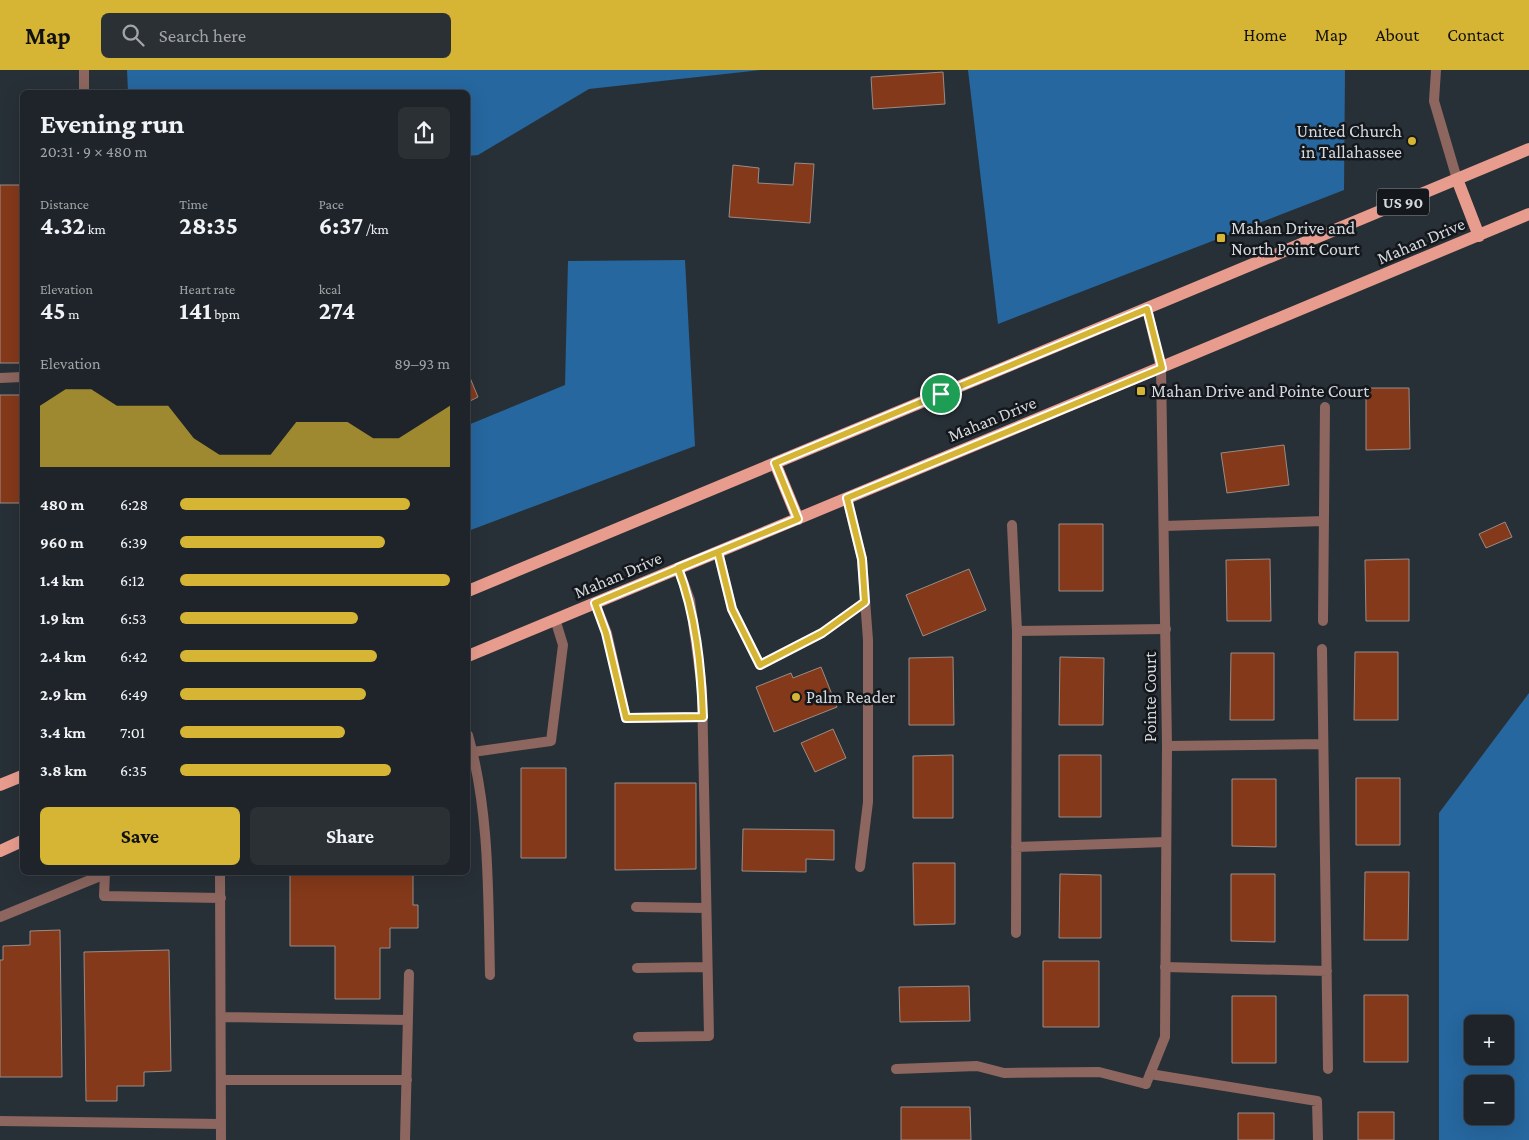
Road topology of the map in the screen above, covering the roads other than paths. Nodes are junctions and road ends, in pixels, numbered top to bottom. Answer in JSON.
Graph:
{"nodes":[{"id":1,"x":84,"y":70,"type":"edge"},
{"id":2,"x":1436,"y":70,"type":"edge"},
{"id":3,"x":84,"y":90,"type":"edge"},
{"id":4,"x":1529,"y":149,"type":"edge"},
{"id":5,"x":1457,"y":179,"type":"junction"},
{"id":6,"x":1529,"y":214,"type":"edge"},
{"id":7,"x":1479,"y":236,"type":"junction"},
{"id":8,"x":1147,"y":309,"type":"junction"},
{"id":9,"x":1162,"y":368,"type":"junction"},
{"id":10,"x":0,"y":378,"type":"edge"},
{"id":11,"x":20,"y":378,"type":"edge"},
{"id":12,"x":1325,"y":407,"type":"dead end"},
{"id":13,"x":775,"y":463,"type":"junction"},
{"id":14,"x":847,"y":498,"type":"junction"},
{"id":15,"x":798,"y":519,"type":"junction"},
{"id":16,"x":1324,"y":521,"type":"junction"},
{"id":17,"x":1012,"y":525,"type":"dead end"},
{"id":18,"x":1164,"y":526,"type":"junction"},
{"id":19,"x":718,"y":552,"type":"junction"},
{"id":20,"x":678,"y":568,"type":"junction"},
{"id":21,"x":470,"y":590,"type":"edge"},
{"id":22,"x":865,"y":602,"type":"junction"},
{"id":23,"x":595,"y":603,"type":"junction"},
{"id":24,"x":555,"y":619,"type":"junction"},
{"id":25,"x":1324,"y":621,"type":"dead end"},
{"id":26,"x":1166,"y":629,"type":"junction"},
{"id":27,"x":1017,"y":631,"type":"junction"},
{"id":28,"x":1322,"y":648,"type":"dead end"},
{"id":29,"x":470,"y":655,"type":"edge"},
{"id":30,"x":703,"y":717,"type":"junction"},
{"id":31,"x":470,"y":742,"type":"edge"},
{"id":32,"x":1324,"y":744,"type":"junction"},
{"id":33,"x":1167,"y":746,"type":"junction"},
{"id":34,"x":473,"y":752,"type":"junction"},
{"id":35,"x":20,"y":777,"type":"edge"},
{"id":36,"x":0,"y":785,"type":"edge"},
{"id":37,"x":20,"y":842,"type":"edge"},
{"id":38,"x":1166,"y":842,"type":"junction"},
{"id":39,"x":1016,"y":847,"type":"junction"},
{"id":40,"x":0,"y":851,"type":"edge"},
{"id":41,"x":860,"y":867,"type":"dead end"},
{"id":42,"x":100,"y":875,"type":"edge"},
{"id":43,"x":105,"y":875,"type":"edge"},
{"id":44,"x":220,"y":875,"type":"edge"},
{"id":45,"x":221,"y":898,"type":"junction"},
{"id":46,"x":636,"y":907,"type":"dead end"},
{"id":47,"x":706,"y":908,"type":"junction"},
{"id":48,"x":0,"y":917,"type":"edge"},
{"id":49,"x":1016,"y":933,"type":"dead end"},
{"id":50,"x":708,"y":967,"type":"junction"},
{"id":51,"x":1166,"y":967,"type":"junction"},
{"id":52,"x":637,"y":968,"type":"dead end"},
{"id":53,"x":1327,"y":971,"type":"junction"},
{"id":54,"x":409,"y":974,"type":"dead end"},
{"id":55,"x":490,"y":975,"type":"dead end"},
{"id":56,"x":221,"y":1017,"type":"junction"},
{"id":57,"x":408,"y":1020,"type":"junction"},
{"id":58,"x":638,"y":1036,"type":"dead end"},
{"id":59,"x":896,"y":1069,"type":"dead end"},
{"id":60,"x":1328,"y":1069,"type":"dead end"},
{"id":61,"x":1148,"y":1079,"type":"junction"},
{"id":62,"x":221,"y":1080,"type":"junction"},
{"id":63,"x":407,"y":1080,"type":"junction"},
{"id":64,"x":0,"y":1121,"type":"edge"},
{"id":65,"x":221,"y":1124,"type":"junction"},
{"id":66,"x":221,"y":1140,"type":"edge"},
{"id":67,"x":405,"y":1140,"type":"edge"},
{"id":68,"x":1318,"y":1140,"type":"edge"}],
"edges":[{"from":1,"to":3,"type":"street"},
{"from":2,"to":5,"type":"street"},
{"from":4,"to":5,"type":"main road","number":"US 90"},
{"from":5,"to":7,"type":"main road"},
{"from":5,"to":8,"type":"main road","number":"US 90"},
{"from":6,"to":7,"type":"main road","name":"Mahan Drive"},
{"from":7,"to":9,"type":"main road","name":"Mahan Drive"},
{"from":8,"to":9,"type":"street","name":"Pointe Court"},
{"from":8,"to":13,"type":"main road","number":"US 90"},
{"from":9,"to":14,"type":"main road","name":"Mahan Drive"},
{"from":9,"to":18,"type":"street","name":"Pointe Court"},
{"from":10,"to":11,"type":"street"},
{"from":12,"to":16,"type":"street"},
{"from":13,"to":15,"type":"main road"},
{"from":13,"to":21,"type":"main road","number":"US 90"},
{"from":14,"to":15,"type":"main road","name":"Mahan Drive"},
{"from":14,"to":22,"type":"street"},
{"from":15,"to":19,"type":"main road","name":"Mahan Drive"},
{"from":16,"to":18,"type":"street"},
{"from":16,"to":25,"type":"street"},
{"from":17,"to":27,"type":"street"},
{"from":18,"to":26,"type":"street","name":"Pointe Court"},
{"from":19,"to":20,"type":"main road","name":"Mahan Drive"},
{"from":19,"to":22,"type":"street"},
{"from":20,"to":23,"type":"main road","name":"Mahan Drive"},
{"from":20,"to":30,"type":"street"},
{"from":22,"to":41,"type":"street"},
{"from":23,"to":24,"type":"main road","name":"Mahan Drive"},
{"from":23,"to":30,"type":"street"},
{"from":24,"to":29,"type":"main road","name":"Mahan Drive"},
{"from":24,"to":34,"type":"street"},
{"from":26,"to":27,"type":"street"},
{"from":26,"to":33,"type":"street","name":"Pointe Court"},
{"from":27,"to":39,"type":"street"},
{"from":28,"to":32,"type":"street"},
{"from":30,"to":47,"type":"street"},
{"from":31,"to":34,"type":"street"},
{"from":32,"to":33,"type":"street"},
{"from":32,"to":53,"type":"street"},
{"from":33,"to":38,"type":"street","name":"Pointe Court"},
{"from":34,"to":55,"type":"street"},
{"from":35,"to":36,"type":"main road"},
{"from":37,"to":40,"type":"main road"},
{"from":38,"to":39,"type":"street"},
{"from":38,"to":51,"type":"street","name":"Pointe Court"},
{"from":39,"to":49,"type":"street"},
{"from":42,"to":48,"type":"street"},
{"from":43,"to":45,"type":"street"},
{"from":44,"to":45,"type":"street"},
{"from":45,"to":56,"type":"street"},
{"from":46,"to":47,"type":"street"},
{"from":47,"to":50,"type":"street"},
{"from":50,"to":52,"type":"street"},
{"from":50,"to":58,"type":"street"},
{"from":51,"to":53,"type":"street"},
{"from":51,"to":61,"type":"street","name":"Pointe Court"},
{"from":53,"to":60,"type":"street"},
{"from":54,"to":57,"type":"street"},
{"from":56,"to":57,"type":"street"},
{"from":56,"to":62,"type":"street"},
{"from":57,"to":63,"type":"street"},
{"from":59,"to":61,"type":"street"},
{"from":61,"to":68,"type":"street"},
{"from":62,"to":63,"type":"street"},
{"from":62,"to":65,"type":"street"},
{"from":63,"to":67,"type":"street"},
{"from":64,"to":65,"type":"street"},
{"from":65,"to":66,"type":"street"}]}
